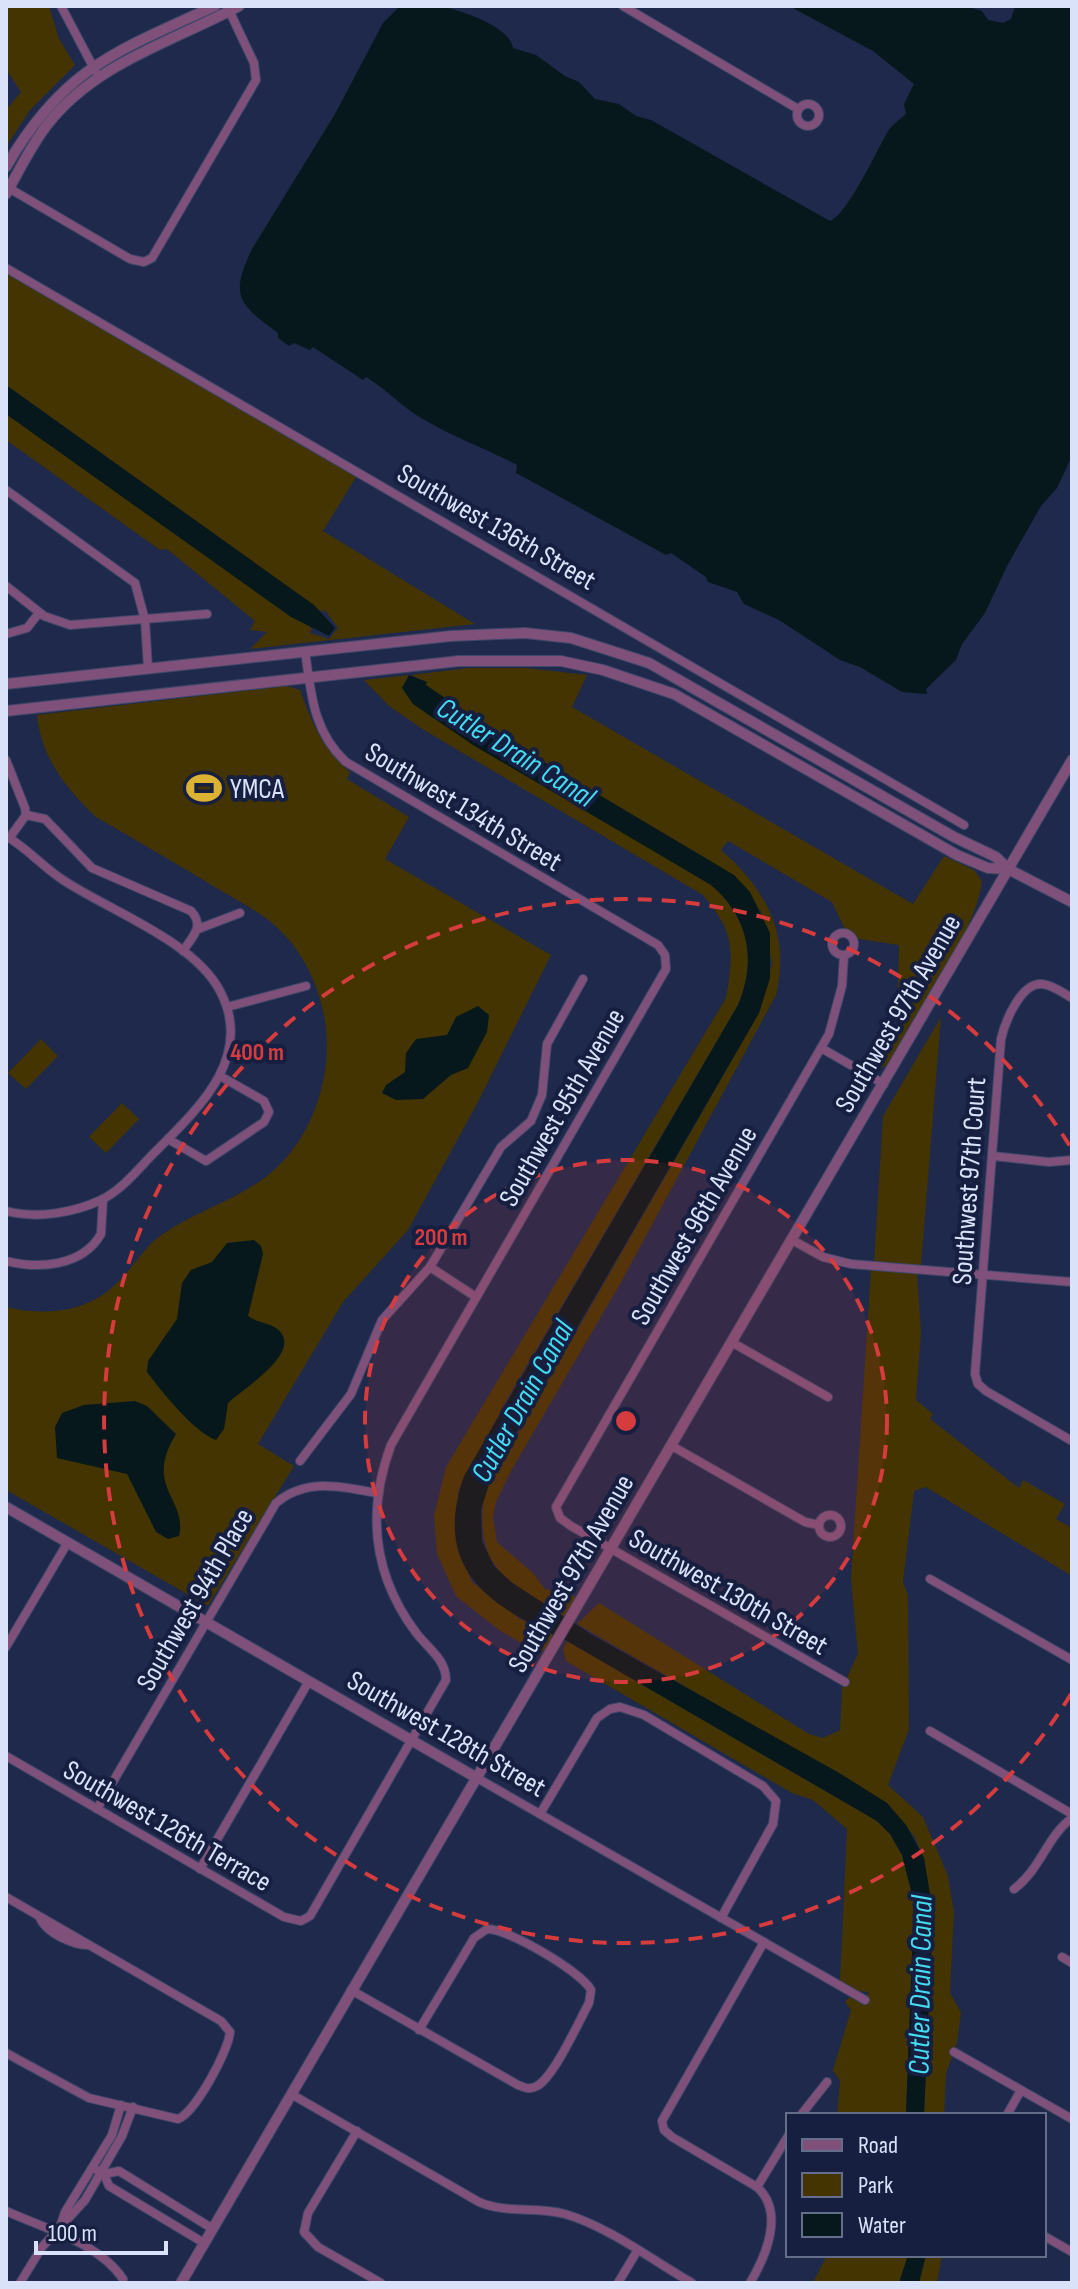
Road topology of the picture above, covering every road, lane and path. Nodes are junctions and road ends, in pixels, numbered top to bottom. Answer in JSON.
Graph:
{"nodes":[{"id":1,"x":61,"y":6,"type":"edge"},
{"id":2,"x":68,"y":6,"type":"edge"},
{"id":3,"x":215,"y":6,"type":"edge"},
{"id":4,"x":623,"y":6,"type":"edge"},
{"id":5,"x":232,"y":8,"type":"edge"},
{"id":6,"x":69,"y":21,"type":"junction"},
{"id":7,"x":95,"y":71,"type":"junction"},
{"id":8,"x":798,"y":109,"type":"dead end"},
{"id":9,"x":6,"y":167,"type":"edge"},
{"id":10,"x":7,"y":190,"type":"edge"},
{"id":11,"x":6,"y":268,"type":"edge"},
{"id":12,"x":6,"y":490,"type":"edge"},
{"id":13,"x":6,"y":586,"type":"edge"},
{"id":14,"x":39,"y":613,"type":"junction"},
{"id":15,"x":207,"y":614,"type":"dead end"},
{"id":16,"x":145,"y":620,"type":"junction"},
{"id":17,"x":6,"y":634,"type":"edge"},
{"id":18,"x":305,"y":651,"type":"junction"},
{"id":19,"x":148,"y":668,"type":"junction"},
{"id":20,"x":309,"y":677,"type":"junction"},
{"id":21,"x":6,"y":684,"type":"edge"},
{"id":22,"x":6,"y":711,"type":"edge"},
{"id":23,"x":6,"y":760,"type":"edge"},
{"id":24,"x":1072,"y":760,"type":"edge"},
{"id":25,"x":26,"y":815,"type":"junction"},
{"id":26,"x":964,"y":825,"type":"dead end"},
{"id":27,"x":8,"y":836,"type":"edge"},
{"id":28,"x":1008,"y":869,"type":"junction"},
{"id":29,"x":1072,"y":902,"type":"edge"},
{"id":30,"x":240,"y":913,"type":"dead end"},
{"id":31,"x":198,"y":929,"type":"junction"},
{"id":32,"x":183,"y":951,"type":"junction"},
{"id":33,"x":664,"y":952,"type":"joint"},
{"id":34,"x":844,"y":955,"type":"dead end"},
{"id":35,"x":583,"y":979,"type":"dead end"},
{"id":36,"x":306,"y":986,"type":"dead end"},
{"id":37,"x":1072,"y":998,"type":"edge"},
{"id":38,"x":227,"y":1007,"type":"junction"},
{"id":39,"x":821,"y":1048,"type":"junction"},
{"id":40,"x":220,"y":1076,"type":"junction"},
{"id":41,"x":884,"y":1084,"type":"junction"},
{"id":42,"x":168,"y":1139,"type":"junction"},
{"id":43,"x":993,"y":1156,"type":"junction"},
{"id":44,"x":1071,"y":1160,"type":"edge"},
{"id":45,"x":103,"y":1199,"type":"junction"},
{"id":46,"x":6,"y":1211,"type":"edge"},
{"id":47,"x":792,"y":1240,"type":"junction"},
{"id":48,"x":6,"y":1261,"type":"edge"},
{"id":49,"x":430,"y":1267,"type":"junction"},
{"id":50,"x":984,"y":1274,"type":"junction"},
{"id":51,"x":1072,"y":1282,"type":"edge"},
{"id":52,"x":476,"y":1297,"type":"junction"},
{"id":53,"x":733,"y":1343,"type":"junction"},
{"id":54,"x":828,"y":1397,"type":"dead end"},
{"id":55,"x":1072,"y":1441,"type":"edge"},
{"id":56,"x":672,"y":1446,"type":"junction"},
{"id":57,"x":300,"y":1461,"type":"dead end"},
{"id":58,"x":376,"y":1493,"type":"junction"},
{"id":59,"x":6,"y":1507,"type":"edge"},
{"id":60,"x":556,"y":1507,"type":"joint"},
{"id":61,"x":819,"y":1525,"type":"dead end"},
{"id":62,"x":68,"y":1542,"type":"junction"},
{"id":63,"x":612,"y":1549,"type":"junction"},
{"id":64,"x":930,"y":1579,"type":"dead end"},
{"id":65,"x":206,"y":1621,"type":"junction"},
{"id":66,"x":6,"y":1647,"type":"edge"},
{"id":67,"x":1072,"y":1660,"type":"edge"},
{"id":68,"x":309,"y":1681,"type":"junction"},
{"id":69,"x":845,"y":1682,"type":"dead end"},
{"id":70,"x":930,"y":1731,"type":"dead end"},
{"id":71,"x":413,"y":1741,"type":"junction"},
{"id":72,"x":6,"y":1756,"type":"edge"},
{"id":73,"x":477,"y":1778,"type":"junction"},
{"id":74,"x":97,"y":1809,"type":"junction"},
{"id":75,"x":540,"y":1814,"type":"junction"},
{"id":76,"x":1072,"y":1816,"type":"edge"},
{"id":77,"x":200,"y":1869,"type":"junction"},
{"id":78,"x":1014,"y":1889,"type":"dead end"},
{"id":79,"x":6,"y":1897,"type":"edge"},
{"id":80,"x":721,"y":1918,"type":"junction"},
{"id":81,"x":764,"y":1942,"type":"junction"},
{"id":82,"x":1062,"y":1957,"type":"dead end"},
{"id":83,"x":1072,"y":1963,"type":"edge"},
{"id":84,"x":351,"y":1990,"type":"junction"},
{"id":85,"x":865,"y":2000,"type":"dead end"},
{"id":86,"x":419,"y":2030,"type":"junction"},
{"id":87,"x":954,"y":2052,"type":"dead end"},
{"id":88,"x":6,"y":2053,"type":"edge"},
{"id":89,"x":827,"y":2082,"type":"dead end"},
{"id":90,"x":1021,"y":2090,"type":"junction"},
{"id":91,"x":291,"y":2094,"type":"junction"},
{"id":92,"x":126,"y":2106,"type":"junction"},
{"id":93,"x":803,"y":2113,"type":"edge"},
{"id":94,"x":1008,"y":2113,"type":"edge"},
{"id":95,"x":1072,"y":2119,"type":"edge"},
{"id":96,"x":357,"y":2131,"type":"junction"},
{"id":97,"x":786,"y":2139,"type":"edge"},
{"id":98,"x":100,"y":2171,"type":"junction"},
{"id":99,"x":131,"y":2179,"type":"junction"},
{"id":100,"x":757,"y":2187,"type":"junction"},
{"id":101,"x":122,"y":2194,"type":"junction"},
{"id":102,"x":6,"y":2211,"type":"edge"},
{"id":103,"x":213,"y":2229,"type":"junction"},
{"id":104,"x":58,"y":2230,"type":"junction"},
{"id":105,"x":1046,"y":2237,"type":"edge"},
{"id":106,"x":204,"y":2243,"type":"junction"},
{"id":107,"x":637,"y":2251,"type":"junction"},
{"id":108,"x":1072,"y":2252,"type":"edge"},
{"id":109,"x":123,"y":2279,"type":"dead end"},
{"id":110,"x":20,"y":2283,"type":"edge"},
{"id":111,"x":181,"y":2283,"type":"edge"},
{"id":112,"x":381,"y":2283,"type":"edge"},
{"id":113,"x":618,"y":2283,"type":"edge"},
{"id":114,"x":692,"y":2283,"type":"edge"},
{"id":115,"x":750,"y":2283,"type":"edge"}],
"edges":[{"from":1,"to":6,"type":"street"},
{"from":2,"to":6,"type":"street"},
{"from":3,"to":7,"type":"street"},
{"from":4,"to":8,"type":"street"},
{"from":5,"to":7,"type":"street"},
{"from":5,"to":10,"type":"street"},
{"from":6,"to":7,"type":"street"},
{"from":7,"to":9,"type":"street"},
{"from":7,"to":10,"type":"street"},
{"from":11,"to":26,"type":"street","name":"Southwest 136th Street"},
{"from":12,"to":16,"type":"street"},
{"from":13,"to":14,"type":"street"},
{"from":14,"to":16,"type":"street"},
{"from":14,"to":17,"type":"street"},
{"from":15,"to":16,"type":"street"},
{"from":16,"to":19,"type":"street"},
{"from":18,"to":19,"type":"street"},
{"from":18,"to":20,"type":"street","name":"Southwest 134th Street"},
{"from":18,"to":28,"type":"street"},
{"from":19,"to":21,"type":"street"},
{"from":20,"to":22,"type":"street"},
{"from":20,"to":28,"type":"street"},
{"from":20,"to":33,"type":"street","name":"Southwest 134th Street"},
{"from":23,"to":25,"type":"street"},
{"from":24,"to":28,"type":"street","name":"Southwest 97th Avenue"},
{"from":25,"to":27,"type":"street"},
{"from":25,"to":31,"type":"street"},
{"from":27,"to":32,"type":"street"},
{"from":28,"to":29,"type":"street"},
{"from":28,"to":41,"type":"street","name":"Southwest 97th Avenue"},
{"from":30,"to":31,"type":"street"},
{"from":31,"to":32,"type":"street"},
{"from":32,"to":38,"type":"street"},
{"from":33,"to":52,"type":"street","name":"Southwest 95th Avenue"},
{"from":34,"to":39,"type":"street","name":"Southwest 96th Avenue"},
{"from":35,"to":49,"type":"street","name":"Southwest 95th Avenue"},
{"from":36,"to":38,"type":"street"},
{"from":37,"to":43,"type":"street","name":"Southwest 97th Court"},
{"from":38,"to":40,"type":"street"},
{"from":39,"to":41,"type":"street"},
{"from":39,"to":60,"type":"street","name":"Southwest 96th Avenue"},
{"from":40,"to":42,"type":"street"},
{"from":40,"to":42,"type":"street"},
{"from":41,"to":47,"type":"street","name":"Southwest 97th Avenue"},
{"from":42,"to":45,"type":"street"},
{"from":43,"to":44,"type":"street"},
{"from":43,"to":50,"type":"street","name":"Southwest 97th Court"},
{"from":45,"to":46,"type":"street"},
{"from":45,"to":48,"type":"street"},
{"from":47,"to":50,"type":"street"},
{"from":47,"to":53,"type":"street","name":"Southwest 97th Avenue"},
{"from":49,"to":52,"type":"street"},
{"from":49,"to":57,"type":"street","name":"Southwest 95th Avenue"},
{"from":50,"to":51,"type":"street"},
{"from":50,"to":55,"type":"street","name":"Southwest 97th Court"},
{"from":52,"to":58,"type":"street","name":"Southwest 95th Avenue"},
{"from":53,"to":54,"type":"street"},
{"from":53,"to":56,"type":"street","name":"Southwest 97th Avenue"},
{"from":56,"to":61,"type":"street"},
{"from":56,"to":63,"type":"street","name":"Southwest 97th Avenue"},
{"from":58,"to":65,"type":"street","name":"Southwest 94th Place"},
{"from":58,"to":71,"type":"street","name":"Southwest 95th Avenue"},
{"from":59,"to":62,"type":"street","name":"Southwest 128th Street"},
{"from":60,"to":63,"type":"street","name":"Southwest 130th Street"},
{"from":62,"to":65,"type":"street","name":"Southwest 128th Street"},
{"from":62,"to":66,"type":"street"},
{"from":63,"to":69,"type":"street","name":"Southwest 130th Street"},
{"from":63,"to":73,"type":"street","name":"Southwest 97th Avenue"},
{"from":64,"to":67,"type":"street"},
{"from":65,"to":68,"type":"street","name":"Southwest 128th Street"},
{"from":65,"to":74,"type":"street","name":"Southwest 94th Place"},
{"from":68,"to":71,"type":"street","name":"Southwest 128th Street"},
{"from":68,"to":77,"type":"street"},
{"from":70,"to":76,"type":"street"},
{"from":71,"to":73,"type":"street","name":"Southwest 128th Street"},
{"from":71,"to":77,"type":"street","name":"Southwest 126th Terrace"},
{"from":72,"to":74,"type":"street","name":"Southwest 126th Terrace"},
{"from":73,"to":75,"type":"street","name":"Southwest 128th Street"},
{"from":73,"to":84,"type":"street","name":"Southwest 97th Avenue"},
{"from":74,"to":77,"type":"street","name":"Southwest 126th Terrace"},
{"from":75,"to":80,"type":"street","name":"Southwest 128th Street"},
{"from":75,"to":80,"type":"street"},
{"from":76,"to":78,"type":"street"},
{"from":79,"to":92,"type":"street"},
{"from":80,"to":81,"type":"street","name":"Southwest 128th Street"},
{"from":81,"to":85,"type":"street","name":"Southwest 128th Street"},
{"from":81,"to":100,"type":"street"},
{"from":82,"to":83,"type":"street"},
{"from":84,"to":86,"type":"street"},
{"from":84,"to":91,"type":"street","name":"Southwest 97th Avenue"},
{"from":86,"to":86,"type":"street"},
{"from":87,"to":90,"type":"street"},
{"from":88,"to":92,"type":"street"},
{"from":89,"to":93,"type":"street"},
{"from":90,"to":94,"type":"street"},
{"from":90,"to":95,"type":"street"},
{"from":91,"to":96,"type":"street"},
{"from":91,"to":103,"type":"street","name":"Southwest 97th Avenue"},
{"from":92,"to":98,"type":"street"},
{"from":96,"to":107,"type":"street"},
{"from":96,"to":112,"type":"street"},
{"from":97,"to":100,"type":"street"},
{"from":98,"to":99,"type":"street"},
{"from":98,"to":101,"type":"street"},
{"from":98,"to":104,"type":"street"},
{"from":99,"to":101,"type":"street"},
{"from":99,"to":103,"type":"street"},
{"from":100,"to":115,"type":"street"},
{"from":101,"to":106,"type":"street"},
{"from":102,"to":104,"type":"street"},
{"from":103,"to":106,"type":"street","name":"Southwest 97th Avenue"},
{"from":104,"to":109,"type":"street"},
{"from":104,"to":110,"type":"street"},
{"from":105,"to":108,"type":"street"},
{"from":106,"to":111,"type":"street","name":"Southwest 97th Avenue"},
{"from":107,"to":113,"type":"street"},
{"from":107,"to":114,"type":"street"}]}
